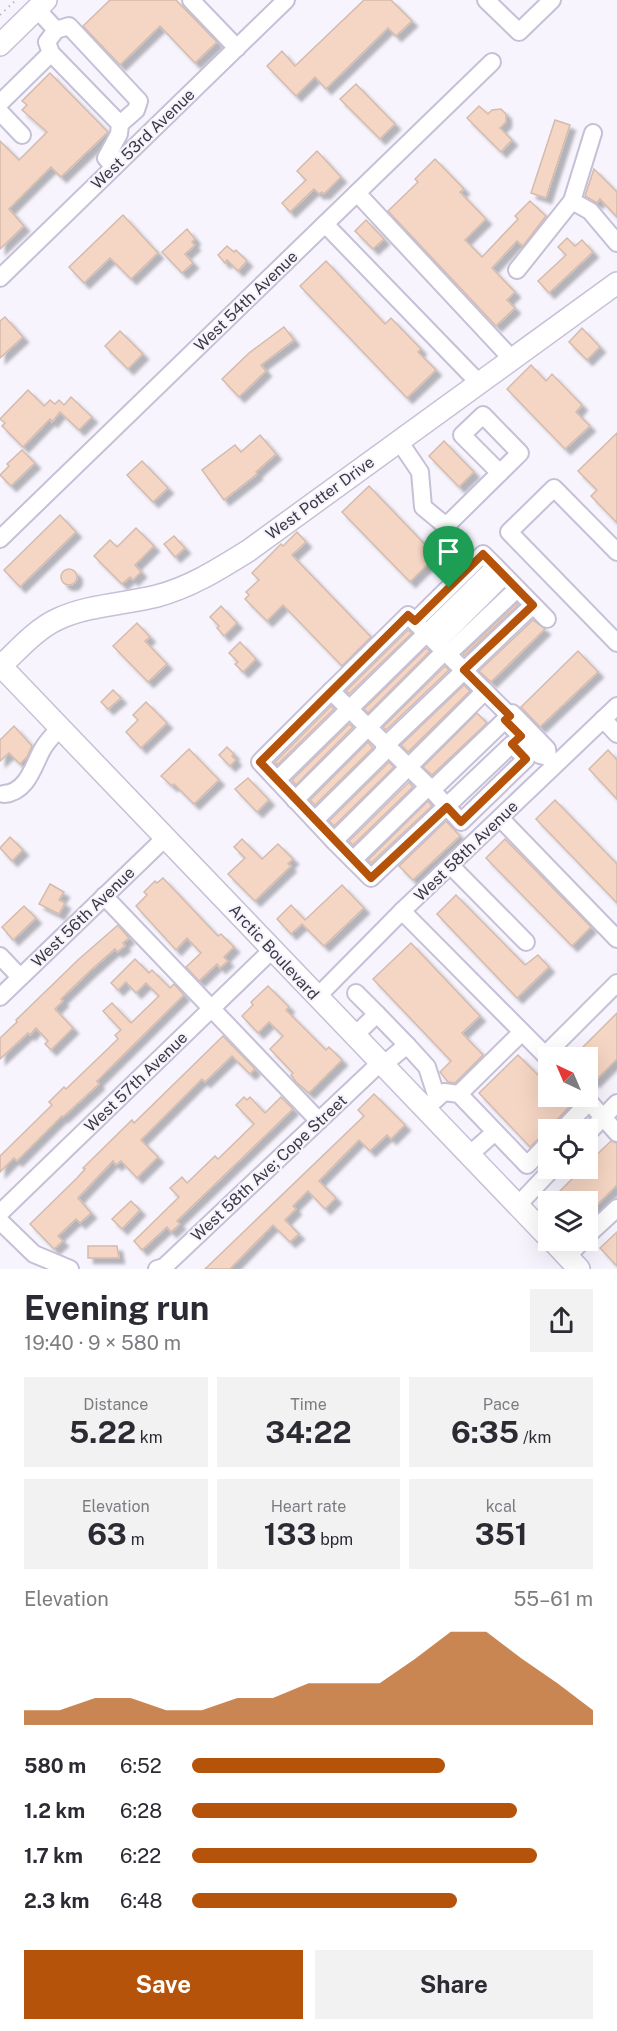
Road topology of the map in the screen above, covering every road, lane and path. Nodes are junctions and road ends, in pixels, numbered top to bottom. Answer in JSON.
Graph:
{"nodes":[{"id":1,"x":16,"y":0,"type":"edge"},
{"id":2,"x":192,"y":0,"type":"edge"},
{"id":3,"x":286,"y":0,"type":"edge"},
{"id":4,"x":486,"y":0,"type":"edge"},
{"id":5,"x":552,"y":0,"type":"edge"},
{"id":6,"x":42,"y":5,"type":"edge"},
{"id":7,"x":0,"y":15,"type":"edge"},
{"id":8,"x":56,"y":30,"type":"junction"},
{"id":9,"x":0,"y":43,"type":"edge"},
{"id":10,"x":237,"y":48,"type":"junction"},
{"id":11,"x":51,"y":53,"type":"junction"},
{"id":12,"x":492,"y":62,"type":"dead end"},
{"id":13,"x":0,"y":103,"type":"edge"},
{"id":14,"x":0,"y":112,"type":"edge"},
{"id":15,"x":120,"y":124,"type":"junction"},
{"id":16,"x":593,"y":133,"type":"dead end"},
{"id":17,"x":22,"y":135,"type":"dead end"},
{"id":18,"x":114,"y":167,"type":"junction"},
{"id":19,"x":357,"y":193,"type":"junction"},
{"id":20,"x":572,"y":201,"type":"junction"},
{"id":21,"x":325,"y":224,"type":"junction"},
{"id":22,"x":617,"y":243,"type":"edge"},
{"id":23,"x":517,"y":270,"type":"dead end"},
{"id":24,"x":0,"y":278,"type":"edge"},
{"id":25,"x":617,"y":282,"type":"edge"},
{"id":26,"x":512,"y":359,"type":"junction"},
{"id":27,"x":479,"y":383,"type":"junction"},
{"id":28,"x":399,"y":441,"type":"junction"},
{"id":29,"x":500,"y":473,"type":"dead end"},
{"id":30,"x":0,"y":539,"type":"edge"},
{"id":31,"x":617,"y":552,"type":"edge"},
{"id":32,"x":500,"y":571,"type":"junction"},
{"id":33,"x":517,"y":589,"type":"junction"},
{"id":34,"x":533,"y":605,"type":"junction"},
{"id":35,"x":547,"y":619,"type":"dead end"},
{"id":36,"x":434,"y":640,"type":"junction"},
{"id":37,"x":617,"y":643,"type":"edge"},
{"id":38,"x":0,"y":666,"type":"edge"},
{"id":39,"x":464,"y":670,"type":"junction"},
{"id":40,"x":331,"y":691,"type":"junction"},
{"id":41,"x":485,"y":691,"type":"junction"},
{"id":42,"x":617,"y":706,"type":"edge"},
{"id":43,"x":348,"y":708,"type":"junction"},
{"id":44,"x":509,"y":716,"type":"junction"},
{"id":45,"x":603,"y":719,"type":"junction"},
{"id":46,"x":60,"y":728,"type":"junction"},
{"id":47,"x":369,"y":728,"type":"junction"},
{"id":48,"x":617,"y":734,"type":"edge"},
{"id":49,"x":517,"y":740,"type":"junction"},
{"id":50,"x":386,"y":745,"type":"junction"},
{"id":51,"x":552,"y":761,"type":"junction"},
{"id":52,"x":408,"y":766,"type":"junction"},
{"id":53,"x":277,"y":780,"type":"junction"},
{"id":54,"x":430,"y":789,"type":"junction"},
{"id":55,"x":4,"y":794,"type":"dead end"},
{"id":56,"x":295,"y":800,"type":"junction"},
{"id":57,"x":447,"y":807,"type":"junction"},
{"id":58,"x":501,"y":819,"type":"junction"},
{"id":59,"x":315,"y":820,"type":"junction"},
{"id":60,"x":165,"y":838,"type":"junction"},
{"id":61,"x":334,"y":841,"type":"junction"},
{"id":62,"x":353,"y":860,"type":"junction"},
{"id":63,"x":452,"y":866,"type":"junction"},
{"id":64,"x":104,"y":896,"type":"junction"},
{"id":65,"x":402,"y":912,"type":"junction"},
{"id":66,"x":617,"y":939,"type":"edge"},
{"id":67,"x":526,"y":942,"type":"dead end"},
{"id":68,"x":272,"y":950,"type":"junction"},
{"id":69,"x":0,"y":956,"type":"edge"},
{"id":70,"x":20,"y":977,"type":"junction"},
{"id":71,"x":617,"y":983,"type":"edge"},
{"id":72,"x":356,"y":993,"type":"dead end"},
{"id":73,"x":0,"y":997,"type":"edge"},
{"id":74,"x":317,"y":997,"type":"junction"},
{"id":75,"x":212,"y":1009,"type":"junction"},
{"id":76,"x":377,"y":1014,"type":"junction"},
{"id":77,"x":522,"y":1032,"type":"junction"},
{"id":78,"x":354,"y":1036,"type":"junction"},
{"id":79,"x":407,"y":1045,"type":"junction"},
{"id":80,"x":556,"y":1047,"type":"edge"},
{"id":81,"x":538,"y":1048,"type":"edge"},
{"id":82,"x":380,"y":1063,"type":"junction"},
{"id":83,"x":459,"y":1094,"type":"junction"},
{"id":84,"x":617,"y":1103,"type":"edge"},
{"id":85,"x":431,"y":1104,"type":"junction"},
{"id":86,"x":581,"y":1107,"type":"edge"},
{"id":87,"x":594,"y":1107,"type":"edge"},
{"id":88,"x":603,"y":1117,"type":"junction"},
{"id":89,"x":571,"y":1119,"type":"edge"},
{"id":90,"x":319,"y":1121,"type":"junction"},
{"id":91,"x":598,"y":1122,"type":"edge"},
{"id":92,"x":495,"y":1132,"type":"junction"},
{"id":93,"x":617,"y":1133,"type":"edge"},
{"id":94,"x":469,"y":1155,"type":"junction"},
{"id":95,"x":538,"y":1158,"type":"edge"},
{"id":96,"x":544,"y":1179,"type":"edge"},
{"id":97,"x":518,"y":1206,"type":"junction"},
{"id":98,"x":617,"y":1208,"type":"edge"},
{"id":99,"x":0,"y":1213,"type":"edge"},
{"id":100,"x":0,"y":1221,"type":"edge"},
{"id":101,"x":598,"y":1226,"type":"edge"},
{"id":102,"x":538,"y":1227,"type":"edge"},
{"id":103,"x":562,"y":1251,"type":"edge"},
{"id":104,"x":573,"y":1263,"type":"edge"},
{"id":105,"x":70,"y":1269,"type":"edge"},
{"id":106,"x":157,"y":1269,"type":"edge"}],
"edges":[{"from":1,"to":7,"type":"path"},
{"from":2,"to":10,"type":"street"},
{"from":3,"to":10,"type":"street","name":"West 53rd Avenue"},
{"from":4,"to":5,"type":"street"},
{"from":6,"to":8,"type":"street"},
{"from":6,"to":9,"type":"main road"},
{"from":8,"to":11,"type":"street"},
{"from":8,"to":15,"type":"street"},
{"from":10,"to":18,"type":"street","name":"West 53rd Avenue"},
{"from":11,"to":13,"type":"street"},
{"from":11,"to":15,"type":"street"},
{"from":12,"to":19,"type":"street","name":"West 54th Avenue"},
{"from":14,"to":17,"type":"street"},
{"from":15,"to":18,"type":"street"},
{"from":16,"to":20,"type":"street"},
{"from":18,"to":24,"type":"street","name":"West 53rd Avenue"},
{"from":19,"to":21,"type":"street","name":"West 54th Avenue"},
{"from":19,"to":26,"type":"street"},
{"from":20,"to":22,"type":"street"},
{"from":20,"to":23,"type":"street"},
{"from":21,"to":27,"type":"street"},
{"from":21,"to":30,"type":"street","name":"West 54th Avenue"},
{"from":25,"to":26,"type":"main road","name":"West Potter Drive"},
{"from":26,"to":27,"type":"main road","name":"West Potter Drive"},
{"from":27,"to":28,"type":"main road","name":"West Potter Drive"},
{"from":28,"to":29,"type":"street"},
{"from":28,"to":38,"type":"main road","name":"West Potter Drive"},
{"from":31,"to":37,"type":"street"},
{"from":32,"to":33,"type":"street"},
{"from":32,"to":36,"type":"street"},
{"from":32,"to":36,"type":"street"},
{"from":33,"to":34,"type":"street"},
{"from":33,"to":36,"type":"street"},
{"from":34,"to":35,"type":"street"},
{"from":34,"to":39,"type":"street"},
{"from":36,"to":39,"type":"street"},
{"from":36,"to":40,"type":"street"},
{"from":36,"to":43,"type":"street"},
{"from":36,"to":47,"type":"street"},
{"from":38,"to":46,"type":"main road","name":"Arctic Boulevard"},
{"from":39,"to":41,"type":"street"},
{"from":39,"to":50,"type":"street"},
{"from":40,"to":43,"type":"street"},
{"from":40,"to":53,"type":"street"},
{"from":41,"to":44,"type":"street"},
{"from":41,"to":52,"type":"street"},
{"from":42,"to":45,"type":"street","name":"West 58th Avenue"},
{"from":43,"to":47,"type":"street"},
{"from":43,"to":53,"type":"street"},
{"from":44,"to":49,"type":"street"},
{"from":44,"to":51,"type":"street"},
{"from":44,"to":54,"type":"street"},
{"from":45,"to":48,"type":"street"},
{"from":45,"to":51,"type":"street","name":"West 58th Avenue"},
{"from":46,"to":55,"type":"street"},
{"from":46,"to":60,"type":"main road","name":"Arctic Boulevard"},
{"from":47,"to":50,"type":"street"},
{"from":47,"to":56,"type":"street"},
{"from":49,"to":51,"type":"street"},
{"from":49,"to":57,"type":"street"},
{"from":50,"to":52,"type":"street"},
{"from":50,"to":59,"type":"street"},
{"from":51,"to":58,"type":"street","name":"West 58th Avenue"},
{"from":52,"to":54,"type":"street"},
{"from":52,"to":61,"type":"street"},
{"from":53,"to":56,"type":"street"},
{"from":54,"to":57,"type":"street"},
{"from":54,"to":62,"type":"street"},
{"from":56,"to":59,"type":"street"},
{"from":57,"to":62,"type":"street"},
{"from":58,"to":63,"type":"street","name":"West 58th Avenue"},
{"from":58,"to":66,"type":"street"},
{"from":59,"to":61,"type":"street"},
{"from":60,"to":64,"type":"street","name":"West 56th Avenue"},
{"from":60,"to":68,"type":"main road","name":"Arctic Boulevard"},
{"from":61,"to":62,"type":"street"},
{"from":63,"to":65,"type":"street","name":"West 58th Avenue"},
{"from":63,"to":67,"type":"street"},
{"from":64,"to":70,"type":"street","name":"West 56th Avenue"},
{"from":64,"to":75,"type":"street"},
{"from":65,"to":74,"type":"street","name":"West 58th Avenue"},
{"from":65,"to":77,"type":"street"},
{"from":68,"to":74,"type":"main road","name":"Arctic Boulevard"},
{"from":68,"to":75,"type":"street","name":"West 57th Avenue"},
{"from":69,"to":70,"type":"street"},
{"from":70,"to":73,"type":"street","name":"West 56th Avenue"},
{"from":71,"to":80,"type":"street"},
{"from":72,"to":76,"type":"street"},
{"from":74,"to":78,"type":"main road","name":"Arctic Boulevard"},
{"from":75,"to":90,"type":"street"},
{"from":75,"to":99,"type":"street","name":"West 57th Avenue"},
{"from":76,"to":78,"type":"street"},
{"from":76,"to":79,"type":"street"},
{"from":77,"to":81,"type":"street"},
{"from":77,"to":83,"type":"street"},
{"from":78,"to":82,"type":"main road","name":"Arctic Boulevard"},
{"from":79,"to":82,"type":"street","name":"West 58th Ave; Cope Street"},
{"from":79,"to":85,"type":"street"},
{"from":82,"to":85,"type":"main road","name":"Arctic Boulevard"},
{"from":82,"to":90,"type":"street","name":"West 58th Ave; Cope Street"},
{"from":83,"to":85,"type":"street"},
{"from":83,"to":92,"type":"street"},
{"from":84,"to":88,"type":"street"},
{"from":85,"to":94,"type":"main road","name":"Arctic Boulevard"},
{"from":86,"to":89,"type":"street"},
{"from":87,"to":88,"type":"street"},
{"from":88,"to":91,"type":"street"},
{"from":88,"to":93,"type":"street"},
{"from":90,"to":106,"type":"street","name":"West 58th Ave; Cope Street"},
{"from":92,"to":94,"type":"street"},
{"from":92,"to":95,"type":"street"},
{"from":94,"to":97,"type":"main road","name":"Arctic Boulevard"},
{"from":96,"to":97,"type":"street"},
{"from":97,"to":102,"type":"main road","name":"Arctic Boulevard"},
{"from":98,"to":101,"type":"street"},
{"from":100,"to":105,"type":"street"},
{"from":103,"to":104,"type":"main road","name":"Arctic Boulevard"}]}
